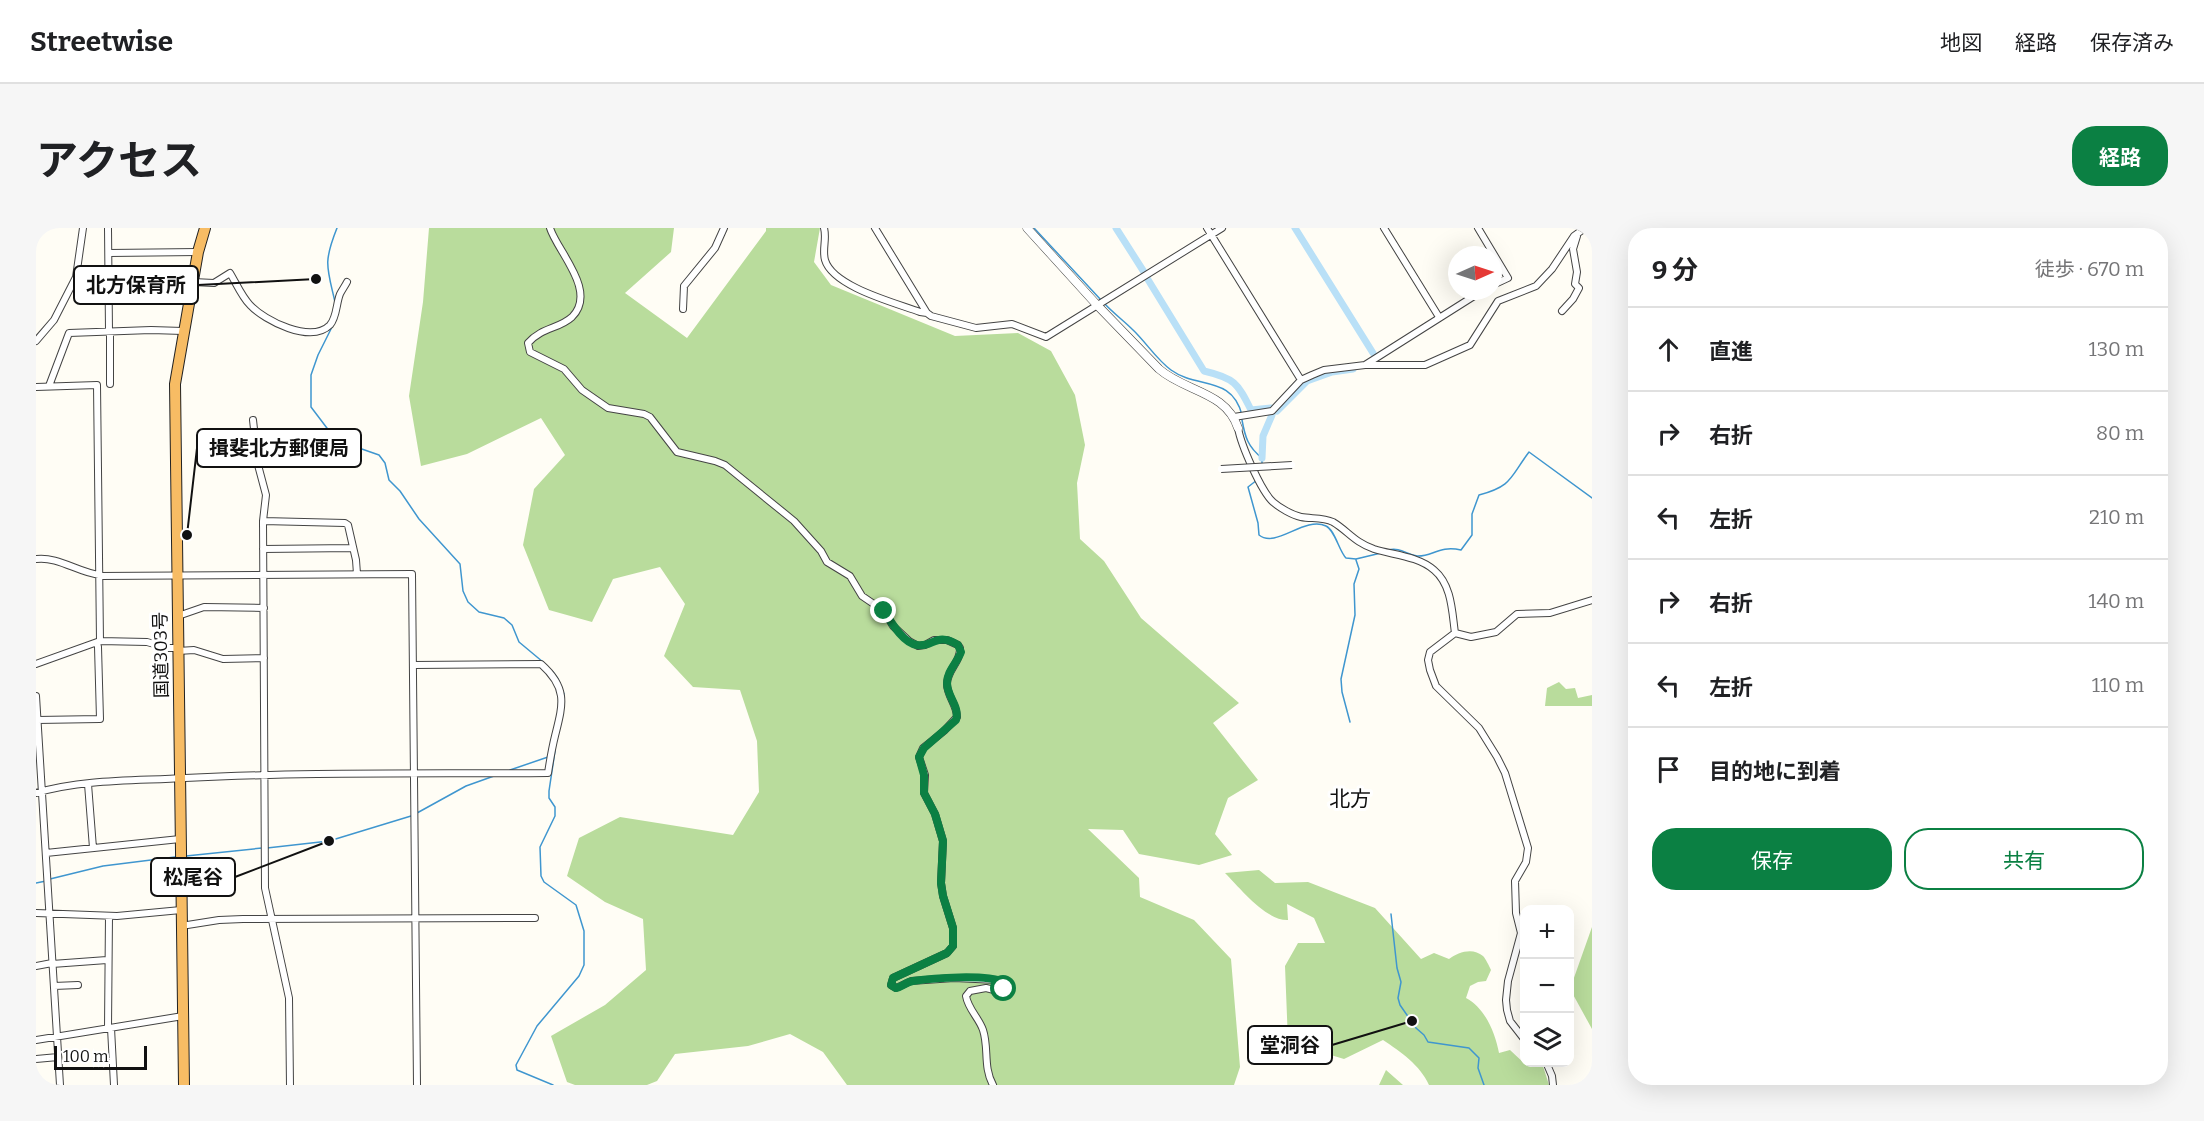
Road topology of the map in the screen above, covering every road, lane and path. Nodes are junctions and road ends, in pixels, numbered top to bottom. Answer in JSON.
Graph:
{"nodes":[{"id":1,"x":83,"y":228,"type":"edge"},
{"id":2,"x":108,"y":228,"type":"edge"},
{"id":3,"x":205,"y":228,"type":"edge"},
{"id":4,"x":550,"y":228,"type":"edge"},
{"id":5,"x":724,"y":228,"type":"edge"},
{"id":6,"x":824,"y":228,"type":"edge"},
{"id":7,"x":875,"y":228,"type":"edge"},
{"id":8,"x":1027,"y":228,"type":"edge"},
{"id":9,"x":1207,"y":228,"type":"edge"},
{"id":10,"x":1222,"y":228,"type":"edge"},
{"id":11,"x":1384,"y":228,"type":"edge"},
{"id":12,"x":1478,"y":228,"type":"edge"},
{"id":13,"x":1585,"y":228,"type":"edge"},
{"id":14,"x":1578,"y":233,"type":"junction"},
{"id":15,"x":1211,"y":235,"type":"junction"},
{"id":16,"x":1489,"y":246,"type":"edge"},
{"id":17,"x":198,"y":252,"type":"junction"},
{"id":18,"x":109,"y":253,"type":"junction"},
{"id":19,"x":1502,"y":268,"type":"edge"},
{"id":20,"x":1502,"y":281,"type":"edge"},
{"id":21,"x":193,"y":282,"type":"junction"},
{"id":22,"x":347,"y":282,"type":"dead end"},
{"id":23,"x":1467,"y":300,"type":"edge"},
{"id":24,"x":1096,"y":305,"type":"junction"},
{"id":25,"x":684,"y":309,"type":"dead end"},
{"id":26,"x":1562,"y":311,"type":"dead end"},
{"id":27,"x":927,"y":313,"type":"junction"},
{"id":28,"x":1439,"y":317,"type":"junction"},
{"id":29,"x":110,"y":331,"type":"junction"},
{"id":30,"x":183,"y":331,"type":"junction"},
{"id":31,"x":36,"y":341,"type":"edge"},
{"id":32,"x":1365,"y":365,"type":"junction"},
{"id":33,"x":1301,"y":380,"type":"junction"},
{"id":34,"x":110,"y":384,"type":"dead end"},
{"id":35,"x":49,"y":386,"type":"junction"},
{"id":36,"x":36,"y":387,"type":"edge"},
{"id":37,"x":1234,"y":417,"type":"junction"},
{"id":38,"x":253,"y":420,"type":"dead end"},
{"id":39,"x":1238,"y":428,"type":"joint"},
{"id":40,"x":1292,"y":465,"type":"dead end"},
{"id":41,"x":1221,"y":469,"type":"dead end"},
{"id":42,"x":262,"y":521,"type":"junction"},
{"id":43,"x":353,"y":548,"type":"junction"},
{"id":44,"x":263,"y":549,"type":"junction"},
{"id":45,"x":36,"y":559,"type":"edge"},
{"id":46,"x":177,"y":574,"type":"junction"},
{"id":47,"x":263,"y":574,"type":"junction"},
{"id":48,"x":357,"y":574,"type":"junction"},
{"id":49,"x":100,"y":575,"type":"junction"},
{"id":50,"x":1592,"y":600,"type":"edge"},
{"id":51,"x":264,"y":608,"type":"junction"},
{"id":52,"x":178,"y":616,"type":"junction"},
{"id":53,"x":1455,"y":633,"type":"junction"},
{"id":54,"x":99,"y":642,"type":"junction"},
{"id":55,"x":178,"y":649,"type":"junction"},
{"id":56,"x":264,"y":658,"type":"junction"},
{"id":57,"x":36,"y":664,"type":"edge"},
{"id":58,"x":413,"y":665,"type":"junction"},
{"id":59,"x":36,"y":696,"type":"edge"},
{"id":60,"x":38,"y":720,"type":"junction"},
{"id":61,"x":414,"y":774,"type":"junction"},
{"id":62,"x":265,"y":775,"type":"junction"},
{"id":63,"x":180,"y":778,"type":"junction"},
{"id":64,"x":88,"y":784,"type":"junction"},
{"id":65,"x":39,"y":792,"type":"edge"},
{"id":66,"x":180,"y":839,"type":"junction"},
{"id":67,"x":93,"y":848,"type":"junction"},
{"id":68,"x":46,"y":853,"type":"junction"},
{"id":69,"x":181,"y":910,"type":"junction"},
{"id":70,"x":36,"y":913,"type":"edge"},
{"id":71,"x":50,"y":914,"type":"junction"},
{"id":72,"x":109,"y":916,"type":"junction"},
{"id":73,"x":415,"y":918,"type":"junction"},
{"id":74,"x":535,"y":918,"type":"dead end"},
{"id":75,"x":271,"y":919,"type":"junction"},
{"id":76,"x":181,"y":926,"type":"junction"},
{"id":77,"x":108,"y":960,"type":"junction"},
{"id":78,"x":52,"y":964,"type":"junction"},
{"id":79,"x":36,"y":966,"type":"edge"},
{"id":80,"x":78,"y":985,"type":"dead end"},
{"id":81,"x":54,"y":986,"type":"junction"},
{"id":82,"x":183,"y":1016,"type":"junction"},
{"id":83,"x":110,"y":1028,"type":"junction"},
{"id":84,"x":1520,"y":1034,"type":"edge"},
{"id":85,"x":57,"y":1037,"type":"junction"},
{"id":86,"x":36,"y":1040,"type":"edge"},
{"id":87,"x":58,"y":1057,"type":"junction"},
{"id":88,"x":36,"y":1059,"type":"edge"},
{"id":89,"x":1548,"y":1067,"type":"edge"},
{"id":90,"x":60,"y":1085,"type":"edge"},
{"id":91,"x":114,"y":1085,"type":"edge"},
{"id":92,"x":184,"y":1085,"type":"edge"},
{"id":93,"x":290,"y":1085,"type":"edge"},
{"id":94,"x":417,"y":1085,"type":"edge"},
{"id":95,"x":993,"y":1085,"type":"edge"},
{"id":96,"x":1553,"y":1085,"type":"edge"}],
"edges":[{"from":1,"to":31,"type":"street"},
{"from":2,"to":18,"type":"street"},
{"from":3,"to":17,"type":"highway","name":"国道303号"},
{"from":4,"to":95,"type":"street"},
{"from":5,"to":25,"type":"street"},
{"from":6,"to":27,"type":"street"},
{"from":7,"to":27,"type":"street"},
{"from":8,"to":24,"type":"street"},
{"from":9,"to":15,"type":"street"},
{"from":10,"to":15,"type":"street"},
{"from":11,"to":28,"type":"street"},
{"from":12,"to":16,"type":"street"},
{"from":13,"to":14,"type":"street"},
{"from":14,"to":26,"type":"street"},
{"from":14,"to":32,"type":"street"},
{"from":15,"to":24,"type":"street"},
{"from":15,"to":33,"type":"street"},
{"from":17,"to":18,"type":"street"},
{"from":17,"to":21,"type":"highway","name":"国道303号"},
{"from":18,"to":29,"type":"street"},
{"from":19,"to":20,"type":"street"},
{"from":21,"to":22,"type":"street"},
{"from":21,"to":30,"type":"highway","name":"国道303号"},
{"from":23,"to":28,"type":"street"},
{"from":24,"to":27,"type":"street"},
{"from":24,"to":37,"type":"street"},
{"from":28,"to":32,"type":"street"},
{"from":29,"to":30,"type":"street"},
{"from":29,"to":34,"type":"street"},
{"from":29,"to":35,"type":"street"},
{"from":30,"to":46,"type":"highway","name":"国道303号"},
{"from":32,"to":33,"type":"street"},
{"from":33,"to":37,"type":"street"},
{"from":35,"to":36,"type":"street"},
{"from":35,"to":49,"type":"street"},
{"from":37,"to":39,"type":"street"},
{"from":38,"to":42,"type":"street"},
{"from":39,"to":53,"type":"street"},
{"from":40,"to":41,"type":"street","bridge":true},
{"from":42,"to":43,"type":"street"},
{"from":42,"to":44,"type":"street"},
{"from":43,"to":44,"type":"street"},
{"from":43,"to":48,"type":"street"},
{"from":44,"to":47,"type":"street"},
{"from":45,"to":49,"type":"street"},
{"from":46,"to":47,"type":"street"},
{"from":46,"to":49,"type":"street"},
{"from":46,"to":52,"type":"highway","name":"国道303号"},
{"from":47,"to":48,"type":"street"},
{"from":47,"to":51,"type":"street"},
{"from":48,"to":58,"type":"street"},
{"from":49,"to":54,"type":"street"},
{"from":50,"to":53,"type":"street"},
{"from":51,"to":52,"type":"street"},
{"from":51,"to":56,"type":"street"},
{"from":52,"to":55,"type":"highway","name":"国道303号"},
{"from":53,"to":84,"type":"street"},
{"from":54,"to":55,"type":"street"},
{"from":54,"to":57,"type":"street"},
{"from":54,"to":60,"type":"street"},
{"from":55,"to":56,"type":"street"},
{"from":55,"to":63,"type":"highway","name":"国道303号"},
{"from":56,"to":62,"type":"street"},
{"from":58,"to":61,"type":"street"},
{"from":58,"to":61,"type":"street"},
{"from":59,"to":60,"type":"street"},
{"from":60,"to":65,"type":"street"},
{"from":61,"to":62,"type":"street"},
{"from":61,"to":73,"type":"street"},
{"from":62,"to":63,"type":"street"},
{"from":62,"to":75,"type":"street"},
{"from":63,"to":64,"type":"street"},
{"from":63,"to":66,"type":"highway","name":"国道303号"},
{"from":64,"to":65,"type":"street"},
{"from":64,"to":67,"type":"street"},
{"from":65,"to":68,"type":"street"},
{"from":66,"to":67,"type":"street"},
{"from":66,"to":69,"type":"highway","name":"国道303号"},
{"from":67,"to":68,"type":"street"},
{"from":68,"to":71,"type":"street"},
{"from":69,"to":72,"type":"street"},
{"from":69,"to":76,"type":"highway","name":"国道303号"},
{"from":70,"to":71,"type":"street"},
{"from":71,"to":72,"type":"street"},
{"from":71,"to":78,"type":"street"},
{"from":72,"to":77,"type":"street"},
{"from":73,"to":74,"type":"street"},
{"from":73,"to":75,"type":"street"},
{"from":73,"to":94,"type":"street"},
{"from":75,"to":76,"type":"street"},
{"from":75,"to":93,"type":"street"},
{"from":76,"to":82,"type":"highway","name":"国道303号"},
{"from":77,"to":78,"type":"street"},
{"from":77,"to":83,"type":"street"},
{"from":78,"to":79,"type":"street"},
{"from":78,"to":81,"type":"street"},
{"from":80,"to":81,"type":"street"},
{"from":81,"to":85,"type":"street"},
{"from":82,"to":83,"type":"street"},
{"from":82,"to":92,"type":"highway","name":"国道303号"},
{"from":83,"to":85,"type":"street"},
{"from":83,"to":91,"type":"street"},
{"from":85,"to":86,"type":"street"},
{"from":85,"to":87,"type":"street"},
{"from":87,"to":88,"type":"street"},
{"from":87,"to":90,"type":"street"},
{"from":89,"to":96,"type":"street"}]}
